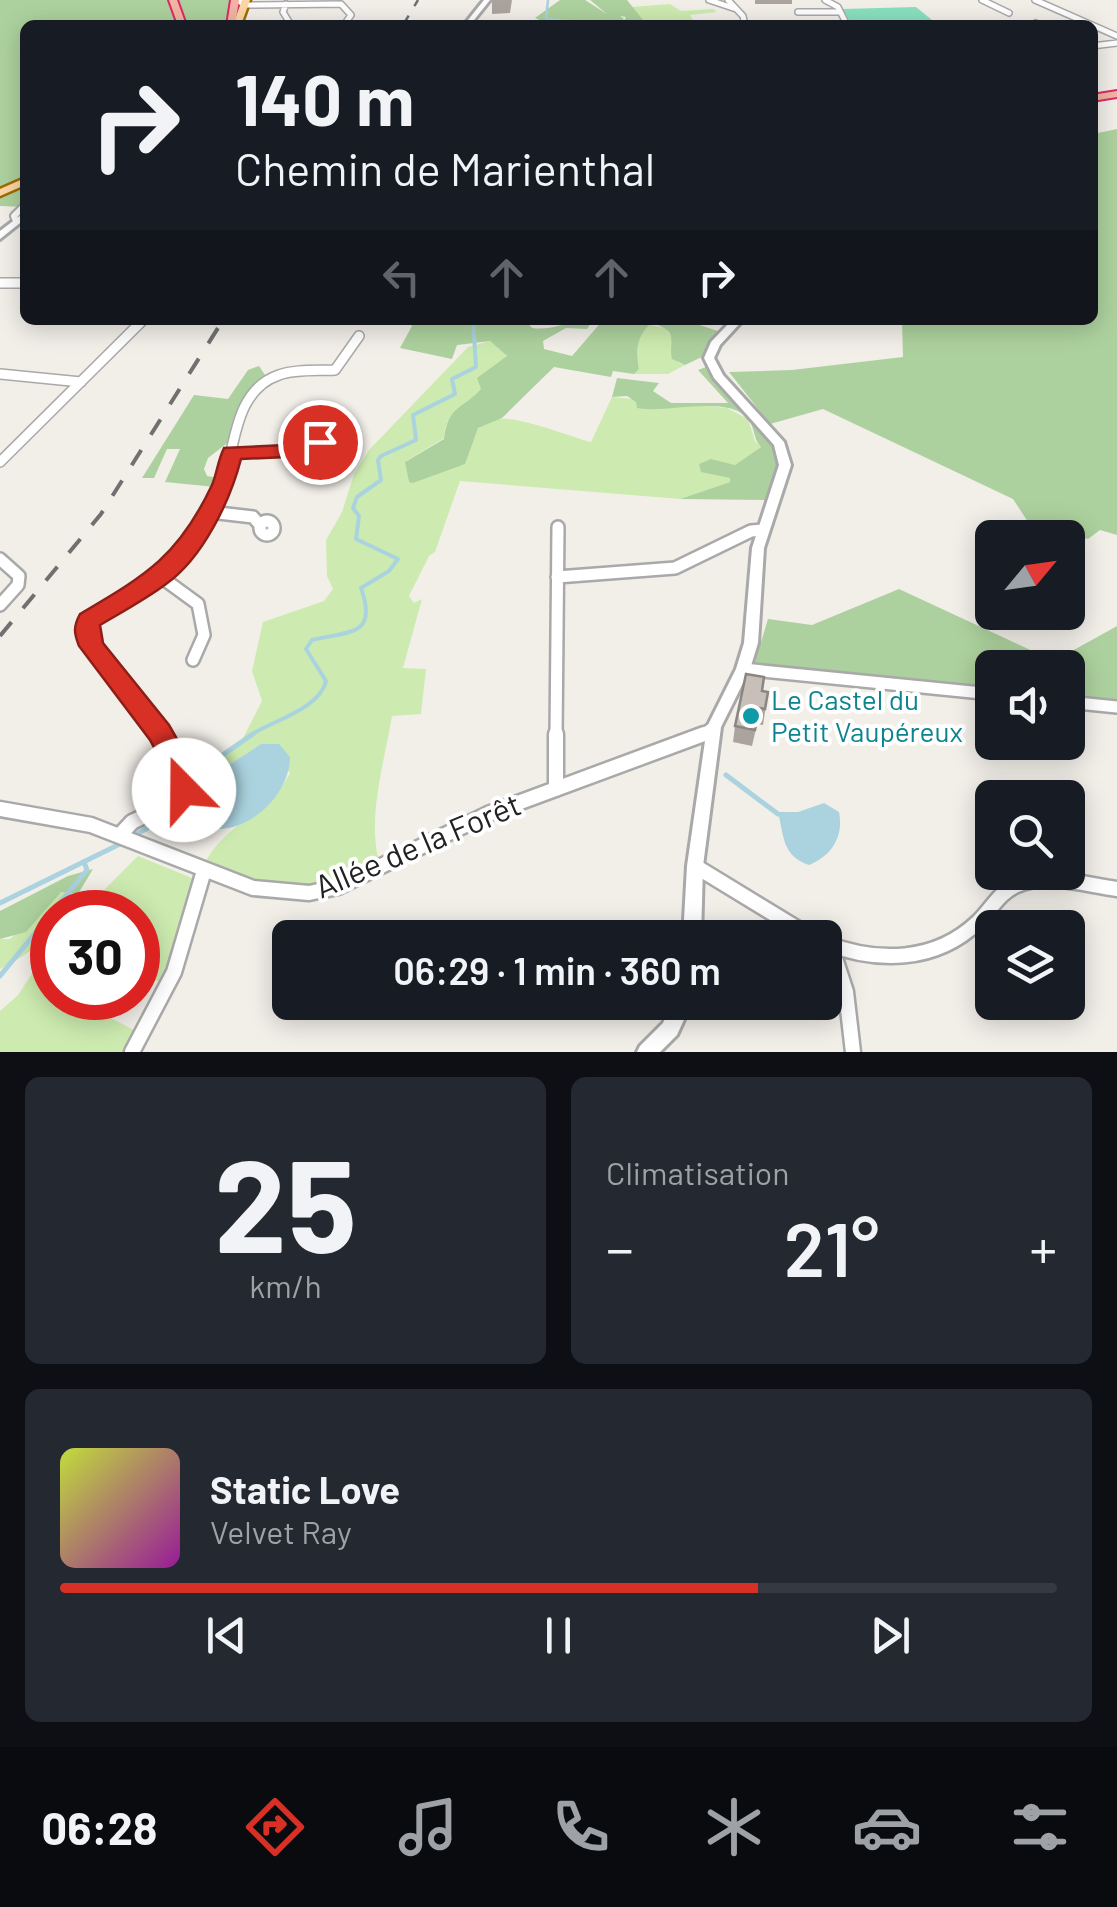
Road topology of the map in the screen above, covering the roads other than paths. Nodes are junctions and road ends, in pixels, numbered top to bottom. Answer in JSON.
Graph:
{"nodes":[{"id":1,"x":487,"y":0,"type":"edge"},
{"id":2,"x":708,"y":0,"type":"edge"},
{"id":3,"x":728,"y":0,"type":"edge"},
{"id":4,"x":825,"y":0,"type":"edge"},
{"id":5,"x":982,"y":0,"type":"edge"},
{"id":6,"x":1034,"y":0,"type":"edge"},
{"id":7,"x":242,"y":1,"type":"edge"},
{"id":8,"x":286,"y":4,"type":"junction"},
{"id":9,"x":736,"y":9,"type":"junction"},
{"id":10,"x":798,"y":12,"type":"dead end"},
{"id":11,"x":840,"y":12,"type":"junction"},
{"id":12,"x":1009,"y":13,"type":"dead end"},
{"id":13,"x":289,"y":20,"type":"edge"},
{"id":14,"x":348,"y":20,"type":"edge"},
{"id":15,"x":471,"y":20,"type":"edge"},
{"id":16,"x":742,"y":20,"type":"edge"},
{"id":17,"x":844,"y":20,"type":"edge"},
{"id":18,"x":1077,"y":20,"type":"edge"},
{"id":19,"x":20,"y":209,"type":"edge"},
{"id":20,"x":20,"y":218,"type":"edge"},
{"id":21,"x":16,"y":222,"type":"junction"},
{"id":22,"x":0,"y":236,"type":"edge"},
{"id":23,"x":139,"y":325,"type":"edge"},
{"id":24,"x":733,"y":325,"type":"edge"},
{"id":25,"x":359,"y":336,"type":"dead end"},
{"id":26,"x":0,"y":374,"type":"edge"},
{"id":27,"x":81,"y":382,"type":"junction"},
{"id":28,"x":323,"y":423,"type":"dead end"},
{"id":29,"x":232,"y":452,"type":"junction"},
{"id":30,"x":0,"y":462,"type":"edge"},
{"id":31,"x":210,"y":512,"type":"junction"},
{"id":32,"x":260,"y":525,"type":"dead end"},
{"id":33,"x":558,"y":527,"type":"dead end"},
{"id":34,"x":762,"y":530,"type":"junction"},
{"id":35,"x":0,"y":559,"type":"edge"},
{"id":36,"x":161,"y":577,"type":"junction"},
{"id":37,"x":557,"y":578,"type":"junction"},
{"id":38,"x":0,"y":605,"type":"edge"},
{"id":39,"x":193,"y":660,"type":"dead end"},
{"id":40,"x":743,"y":669,"type":"junction"},
{"id":41,"x":975,"y":692,"type":"edge"},
{"id":42,"x":1085,"y":703,"type":"edge"},
{"id":43,"x":1117,"y":706,"type":"edge"},
{"id":44,"x":714,"y":727,"type":"junction"},
{"id":45,"x":556,"y":789,"type":"junction"},
{"id":46,"x":0,"y":809,"type":"edge"},
{"id":47,"x":120,"y":835,"type":"junction"},
{"id":48,"x":695,"y":866,"type":"junction"},
{"id":49,"x":203,"y":874,"type":"junction"},
{"id":50,"x":1117,"y":888,"type":"edge"},
{"id":51,"x":693,"y":920,"type":"edge"},
{"id":52,"x":784,"y":920,"type":"edge"},
{"id":53,"x":842,"y":949,"type":"edge"},
{"id":54,"x":842,"y":981,"type":"edge"},
{"id":55,"x":674,"y":1020,"type":"edge"},
{"id":56,"x":132,"y":1052,"type":"edge"},
{"id":57,"x":648,"y":1052,"type":"edge"},
{"id":58,"x":853,"y":1052,"type":"edge"}],
"edges":[{"from":1,"to":15,"type":"street"},
{"from":2,"to":9,"type":"street"},
{"from":3,"to":9,"type":"street"},
{"from":4,"to":11,"type":"street"},
{"from":5,"to":12,"type":"street"},
{"from":6,"to":18,"type":"street"},
{"from":7,"to":8,"type":"street"},
{"from":8,"to":13,"type":"street"},
{"from":8,"to":14,"type":"street"},
{"from":9,"to":16,"type":"street"},
{"from":10,"to":11,"type":"street"},
{"from":11,"to":17,"type":"street"},
{"from":19,"to":21,"type":"street"},
{"from":20,"to":21,"type":"street"},
{"from":21,"to":22,"type":"street"},
{"from":23,"to":27,"type":"street"},
{"from":24,"to":34,"type":"street"},
{"from":25,"to":29,"type":"street"},
{"from":26,"to":27,"type":"street"},
{"from":27,"to":30,"type":"street"},
{"from":28,"to":29,"type":"street"},
{"from":29,"to":31,"type":"street"},
{"from":31,"to":32,"type":"street"},
{"from":31,"to":36,"type":"street"},
{"from":33,"to":37,"type":"street"},
{"from":34,"to":37,"type":"street"},
{"from":34,"to":40,"type":"street"},
{"from":35,"to":38,"type":"street"},
{"from":36,"to":39,"type":"street"},
{"from":36,"to":47,"type":"street"},
{"from":37,"to":45,"type":"street"},
{"from":40,"to":41,"type":"street"},
{"from":40,"to":44,"type":"street"},
{"from":42,"to":43,"type":"street"},
{"from":44,"to":45,"type":"street","name":"Allée de la Forêt"},
{"from":44,"to":48,"type":"street"},
{"from":45,"to":49,"type":"street","name":"Allée de la Forêt"},
{"from":46,"to":47,"type":"street","name":"Allée de la Forêt"},
{"from":47,"to":49,"type":"street","name":"Allée de la Forêt"},
{"from":48,"to":51,"type":"street"},
{"from":48,"to":52,"type":"street"},
{"from":49,"to":56,"type":"street"},
{"from":50,"to":53,"type":"street"},
{"from":54,"to":58,"type":"street"},
{"from":55,"to":57,"type":"street"}]}
